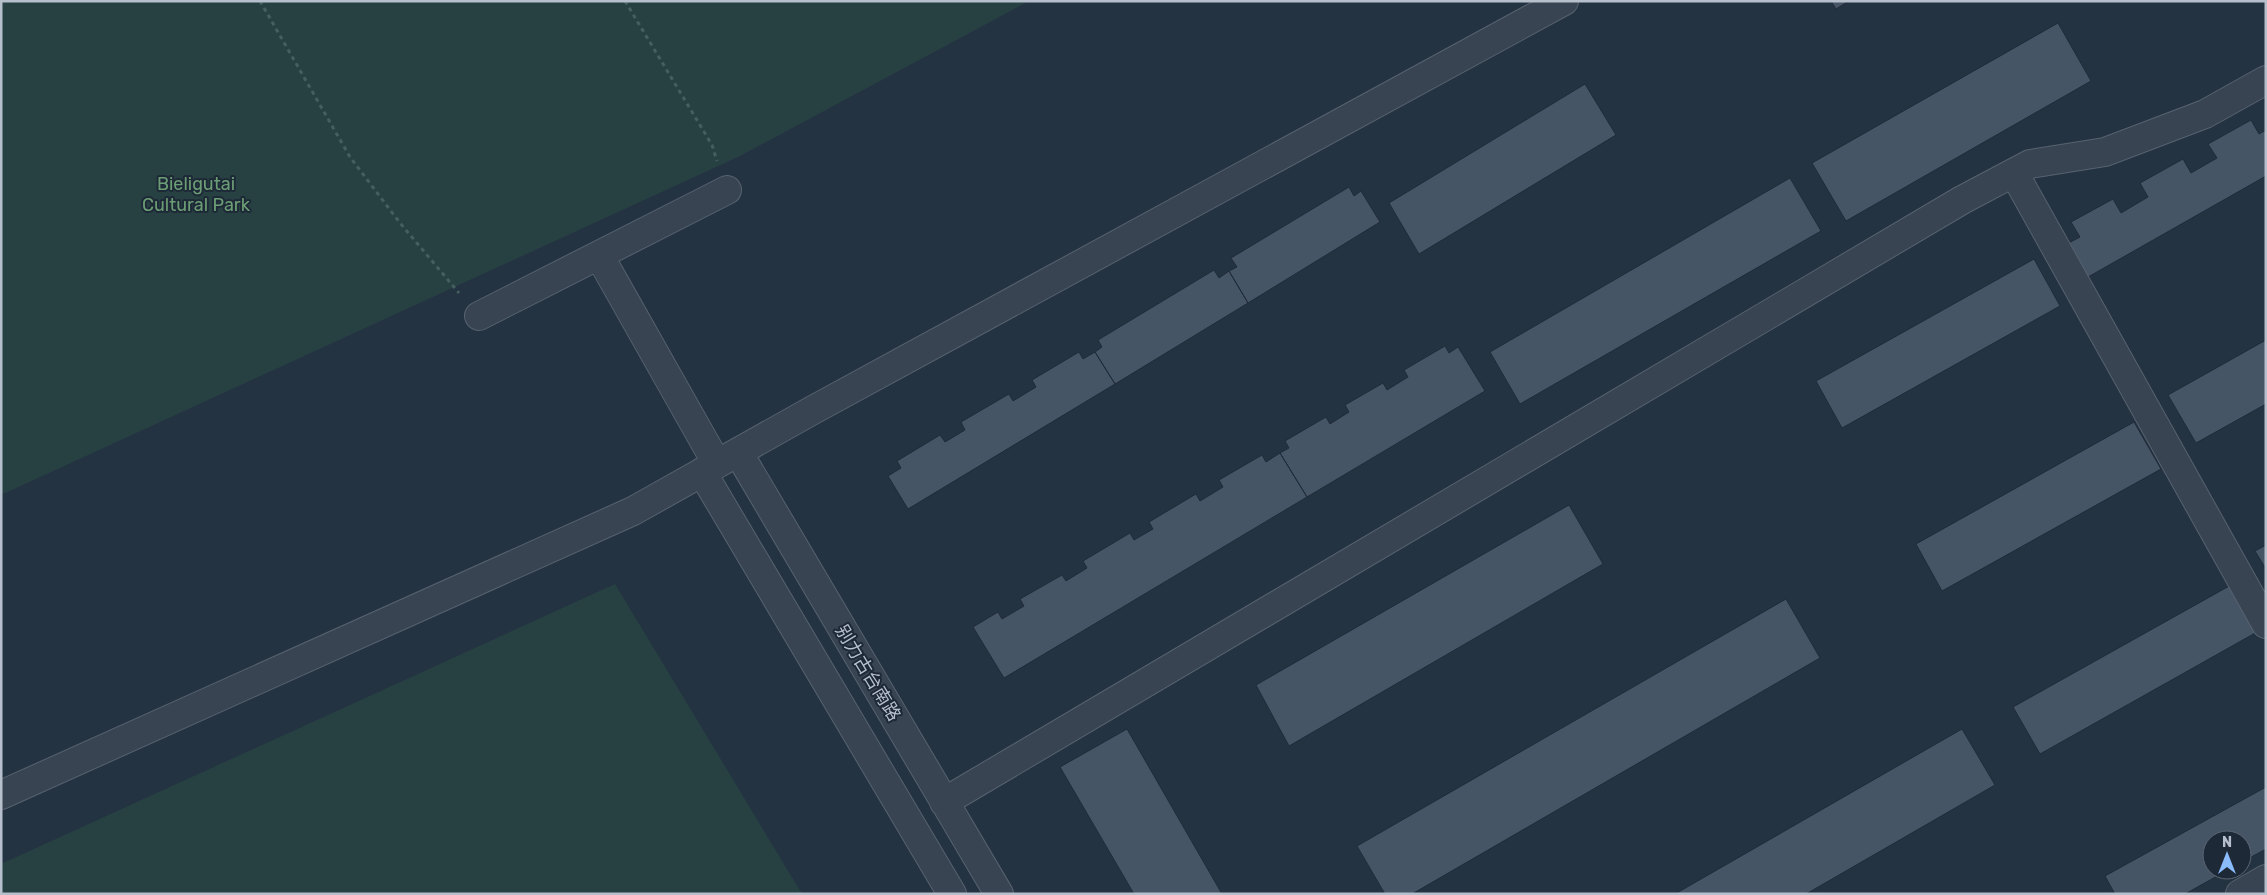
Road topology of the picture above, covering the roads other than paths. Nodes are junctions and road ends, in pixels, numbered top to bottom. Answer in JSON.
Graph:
{"nodes":[{"id":1,"x":1564,"y":1,"type":"edge"},
{"id":2,"x":2266,"y":80,"type":"edge"},
{"id":3,"x":2014,"y":173,"type":"junction"},
{"id":4,"x":727,"y":190,"type":"road end"},
{"id":5,"x":605,"y":266,"type":"junction"},
{"id":6,"x":479,"y":316,"type":"road end"},
{"id":7,"x":719,"y":463,"type":"junction"},
{"id":8,"x":2266,"y":624,"type":"edge"},
{"id":9,"x":1,"y":794,"type":"edge"},
{"id":10,"x":944,"y":802,"type":"junction"},
{"id":11,"x":2266,"y":879,"type":"edge"},
{"id":12,"x":952,"y":894,"type":"edge"},
{"id":13,"x":999,"y":894,"type":"edge"},
{"id":14,"x":2240,"y":894,"type":"edge"}],
"edges":[{"from":1,"to":7,"type":"street"},
{"from":2,"to":3,"type":"street"},
{"from":3,"to":8,"type":"street"},
{"from":3,"to":10,"type":"street"},
{"from":4,"to":5,"type":"street"},
{"from":5,"to":6,"type":"street"},
{"from":5,"to":7,"type":"street"},
{"from":7,"to":9,"type":"street"},
{"from":7,"to":10,"type":"street","name":"别力古台南路"},
{"from":7,"to":12,"type":"street"},
{"from":10,"to":13,"type":"street","name":"别力古台南路"},
{"from":11,"to":14,"type":"street"}]}
